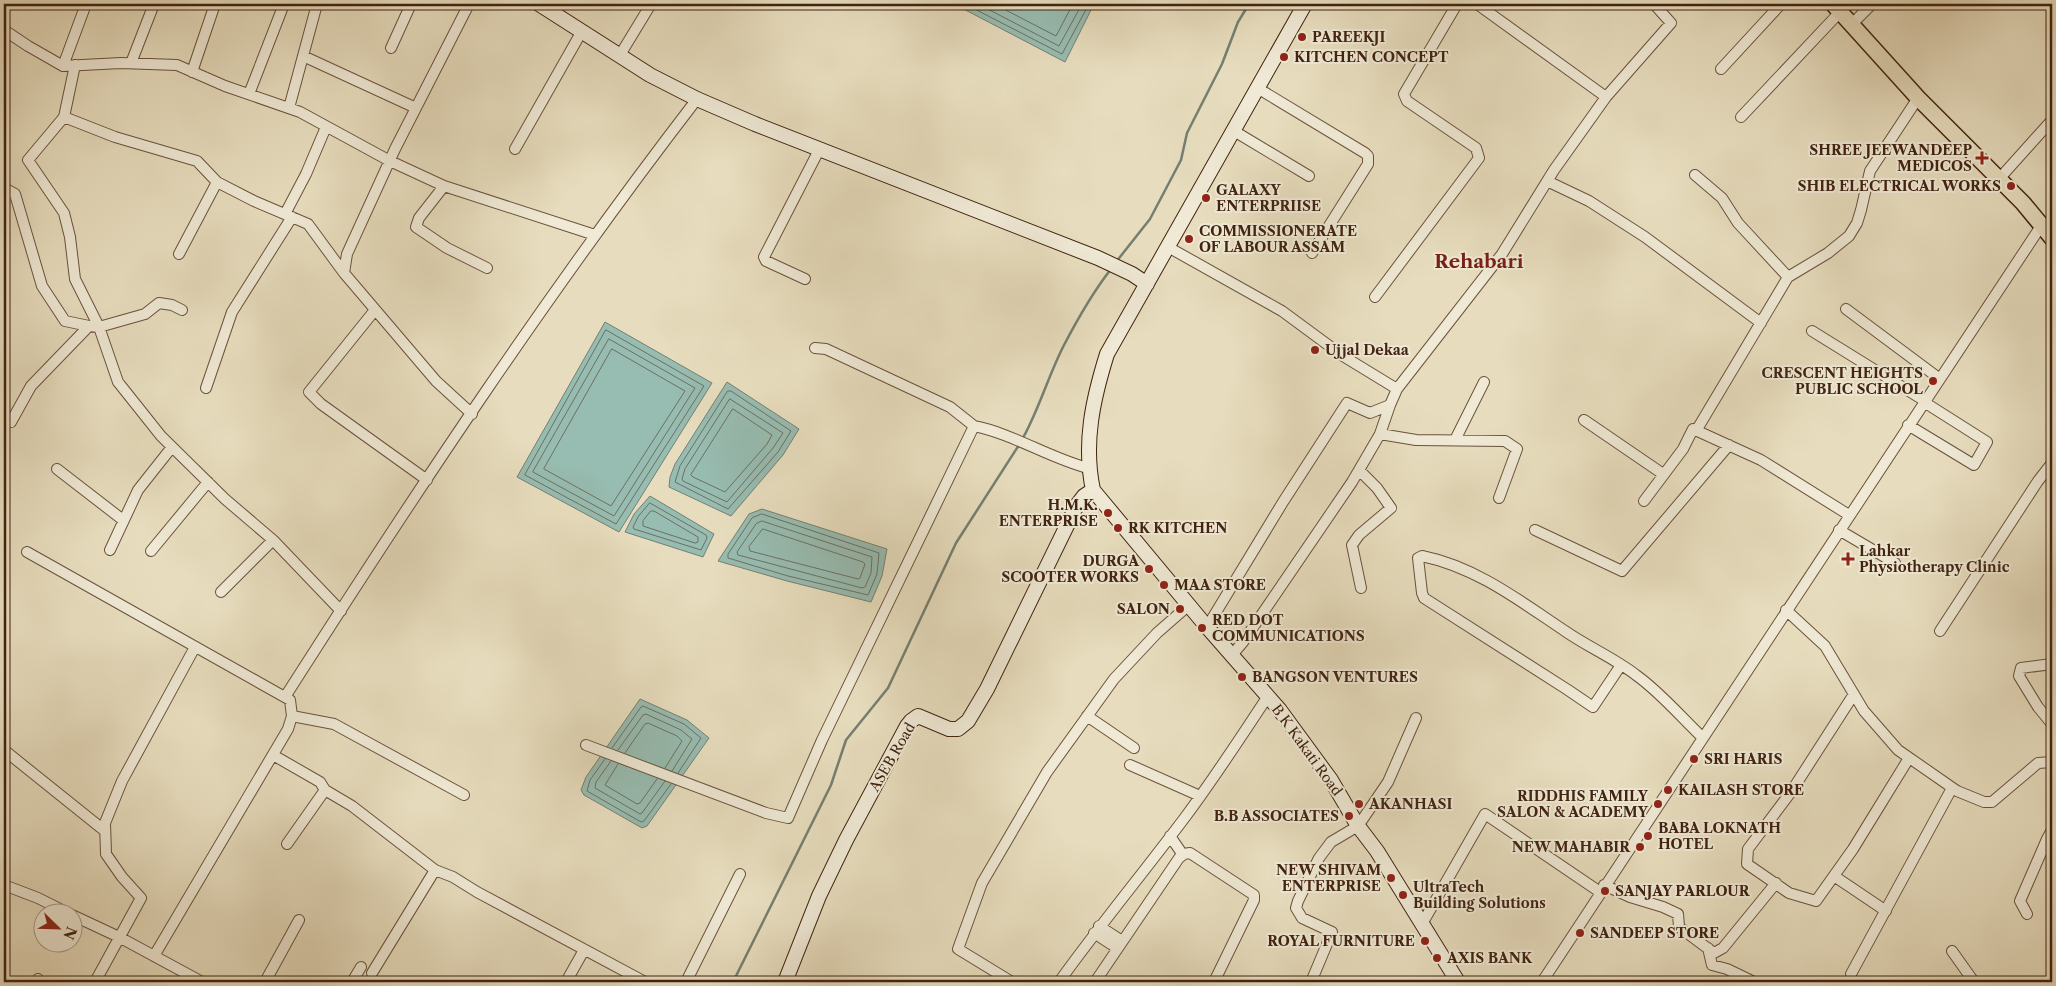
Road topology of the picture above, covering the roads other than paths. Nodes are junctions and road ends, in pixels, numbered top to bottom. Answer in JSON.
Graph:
{"nodes":[{"id":1,"x":86,"y":4,"type":"edge"},
{"id":2,"x":154,"y":4,"type":"edge"},
{"id":3,"x":215,"y":4,"type":"edge"},
{"id":4,"x":284,"y":4,"type":"edge"},
{"id":5,"x":317,"y":4,"type":"edge"},
{"id":6,"x":411,"y":4,"type":"edge"},
{"id":7,"x":469,"y":4,"type":"edge"},
{"id":8,"x":650,"y":4,"type":"edge"},
{"id":9,"x":1457,"y":4,"type":"edge"},
{"id":10,"x":1478,"y":4,"type":"edge"},
{"id":11,"x":1654,"y":4,"type":"edge"},
{"id":12,"x":1781,"y":4,"type":"edge"},
{"id":13,"x":1872,"y":4,"type":"edge"},
{"id":14,"x":543,"y":5,"type":"edge"},
{"id":15,"x":1303,"y":5,"type":"edge"},
{"id":16,"x":1836,"y":8,"type":"edge"},
{"id":17,"x":1852,"y":24,"type":"junction"},
{"id":18,"x":4,"y":30,"type":"edge"},
{"id":19,"x":582,"y":31,"type":"junction"},
{"id":20,"x":391,"y":48,"type":"dead end"},
{"id":21,"x":620,"y":55,"type":"junction"},
{"id":22,"x":303,"y":56,"type":"junction"},
{"id":23,"x":131,"y":63,"type":"junction"},
{"id":24,"x":75,"y":65,"type":"junction"},
{"id":25,"x":63,"y":66,"type":"junction"},
{"id":26,"x":1721,"y":69,"type":"dead end"},
{"id":27,"x":192,"y":72,"type":"junction"},
{"id":28,"x":1259,"y":89,"type":"junction"},
{"id":29,"x":249,"y":94,"type":"junction"},
{"id":30,"x":1606,"y":97,"type":"junction"},
{"id":31,"x":1918,"y":98,"type":"junction"},
{"id":32,"x":697,"y":99,"type":"junction"},
{"id":33,"x":289,"y":108,"type":"junction"},
{"id":34,"x":416,"y":108,"type":"junction"},
{"id":35,"x":64,"y":117,"type":"junction"},
{"id":36,"x":1741,"y":118,"type":"dead end"},
{"id":37,"x":2052,"y":120,"type":"edge"},
{"id":38,"x":326,"y":127,"type":"junction"},
{"id":39,"x":1234,"y":131,"type":"junction"},
{"id":40,"x":515,"y":149,"type":"dead end"},
{"id":41,"x":819,"y":150,"type":"junction"},
{"id":42,"x":390,"y":161,"type":"junction"},
{"id":43,"x":1695,"y":175,"type":"dead end"},
{"id":44,"x":1309,"y":176,"type":"dead end"},
{"id":45,"x":1999,"y":179,"type":"junction"},
{"id":46,"x":1547,"y":180,"type":"junction"},
{"id":47,"x":217,"y":182,"type":"junction"},
{"id":48,"x":444,"y":186,"type":"junction"},
{"id":49,"x":4,"y":188,"type":"edge"},
{"id":50,"x":288,"y":216,"type":"junction"},
{"id":51,"x":2048,"y":232,"type":"edge"},
{"id":52,"x":595,"y":235,"type":"junction"},
{"id":53,"x":1168,"y":247,"type":"junction"},
{"id":54,"x":1312,"y":253,"type":"dead end"},
{"id":55,"x":179,"y":254,"type":"dead end"},
{"id":56,"x":487,"y":268,"type":"dead end"},
{"id":57,"x":344,"y":273,"type":"junction"},
{"id":58,"x":1788,"y":277,"type":"junction"},
{"id":59,"x":805,"y":279,"type":"dead end"},
{"id":60,"x":1147,"y":284,"type":"junction"},
{"id":61,"x":1375,"y":297,"type":"dead end"},
{"id":62,"x":1846,"y":309,"type":"dead end"},
{"id":63,"x":182,"y":310,"type":"dead end"},
{"id":64,"x":375,"y":310,"type":"junction"},
{"id":65,"x":1761,"y":323,"type":"junction"},
{"id":66,"x":94,"y":327,"type":"junction"},
{"id":67,"x":1812,"y":331,"type":"dead end"},
{"id":68,"x":815,"y":348,"type":"dead end"},
{"id":69,"x":1940,"y":379,"type":"junction"},
{"id":70,"x":1484,"y":382,"type":"dead end"},
{"id":71,"x":206,"y":388,"type":"dead end"},
{"id":72,"x":1397,"y":388,"type":"junction"},
{"id":73,"x":1924,"y":402,"type":"junction"},
{"id":74,"x":1390,"y":405,"type":"junction"},
{"id":75,"x":472,"y":414,"type":"junction"},
{"id":76,"x":4,"y":418,"type":"edge"},
{"id":77,"x":1584,"y":420,"type":"dead end"},
{"id":78,"x":1908,"y":425,"type":"junction"},
{"id":79,"x":974,"y":426,"type":"junction"},
{"id":80,"x":1696,"y":432,"type":"junction"},
{"id":81,"x":1380,"y":434,"type":"junction"},
{"id":82,"x":1455,"y":440,"type":"junction"},
{"id":83,"x":1729,"y":445,"type":"junction"},
{"id":84,"x":172,"y":447,"type":"junction"},
{"id":85,"x":2052,"y":463,"type":"edge"},
{"id":86,"x":1088,"y":468,"type":"junction"},
{"id":87,"x":57,"y":469,"type":"dead end"},
{"id":88,"x":1358,"y":470,"type":"junction"},
{"id":89,"x":1662,"y":474,"type":"junction"},
{"id":90,"x":428,"y":480,"type":"junction"},
{"id":91,"x":208,"y":482,"type":"junction"},
{"id":92,"x":1093,"y":490,"type":"junction"},
{"id":93,"x":1499,"y":498,"type":"dead end"},
{"id":94,"x":1644,"y":501,"type":"dead end"},
{"id":95,"x":1849,"y":515,"type":"junction"},
{"id":96,"x":123,"y":520,"type":"junction"},
{"id":97,"x":1534,"y":530,"type":"dead end"},
{"id":98,"x":1839,"y":530,"type":"junction"},
{"id":99,"x":273,"y":540,"type":"junction"},
{"id":100,"x":110,"y":550,"type":"dead end"},
{"id":101,"x":27,"y":552,"type":"dead end"},
{"id":102,"x":151,"y":552,"type":"dead end"},
{"id":103,"x":1895,"y":563,"type":"dead end"},
{"id":104,"x":1361,"y":588,"type":"dead end"},
{"id":105,"x":221,"y":592,"type":"dead end"},
{"id":106,"x":1188,"y":605,"type":"junction"},
{"id":107,"x":1786,"y":610,"type":"junction"},
{"id":108,"x":341,"y":611,"type":"junction"},
{"id":109,"x":1207,"y":627,"type":"junction"},
{"id":110,"x":1940,"y":631,"type":"dead end"},
{"id":111,"x":195,"y":646,"type":"junction"},
{"id":112,"x":1232,"y":655,"type":"junction"},
{"id":113,"x":2052,"y":664,"type":"edge"},
{"id":114,"x":1621,"y":665,"type":"junction"},
{"id":115,"x":1854,"y":694,"type":"junction"},
{"id":116,"x":1268,"y":696,"type":"junction"},
{"id":117,"x":285,"y":697,"type":"junction"},
{"id":118,"x":292,"y":716,"type":"junction"},
{"id":119,"x":1087,"y":716,"type":"junction"},
{"id":120,"x":1416,"y":718,"type":"dead end"},
{"id":121,"x":2052,"y":724,"type":"edge"},
{"id":122,"x":1702,"y":737,"type":"junction"},
{"id":123,"x":586,"y":745,"type":"dead end"},
{"id":124,"x":1134,"y":748,"type":"dead end"},
{"id":125,"x":4,"y":750,"type":"edge"},
{"id":126,"x":273,"y":755,"type":"junction"},
{"id":127,"x":1909,"y":758,"type":"junction"},
{"id":128,"x":2052,"y":762,"type":"edge"},
{"id":129,"x":1130,"y":765,"type":"dead end"},
{"id":130,"x":1952,"y":788,"type":"junction"},
{"id":131,"x":325,"y":790,"type":"junction"},
{"id":132,"x":464,"y":795,"type":"dead end"},
{"id":133,"x":1200,"y":796,"type":"junction"},
{"id":134,"x":1358,"y":826,"type":"junction"},
{"id":135,"x":2052,"y":830,"type":"edge"},
{"id":136,"x":105,"y":831,"type":"junction"},
{"id":137,"x":1168,"y":839,"type":"junction"},
{"id":138,"x":287,"y":844,"type":"dead end"},
{"id":139,"x":1181,"y":857,"type":"junction"},
{"id":140,"x":435,"y":870,"type":"junction"},
{"id":141,"x":740,"y":874,"type":"dead end"},
{"id":142,"x":1834,"y":876,"type":"junction"},
{"id":143,"x":1776,"y":883,"type":"junction"},
{"id":144,"x":4,"y":885,"type":"edge"},
{"id":145,"x":1602,"y":889,"type":"junction"},
{"id":146,"x":50,"y":904,"type":"edge"},
{"id":147,"x":1886,"y":911,"type":"junction"},
{"id":148,"x":2027,"y":914,"type":"dead end"},
{"id":149,"x":82,"y":919,"type":"edge"},
{"id":150,"x":299,"y":920,"type":"dead end"},
{"id":151,"x":1422,"y":924,"type":"junction"},
{"id":152,"x":1097,"y":929,"type":"junction"},
{"id":153,"x":119,"y":937,"type":"junction"},
{"id":154,"x":1120,"y":944,"type":"junction"},
{"id":155,"x":1708,"y":948,"type":"junction"},
{"id":156,"x":584,"y":950,"type":"junction"},
{"id":157,"x":1952,"y":951,"type":"dead end"},
{"id":158,"x":154,"y":956,"type":"junction"},
{"id":159,"x":361,"y":967,"type":"dead end"},
{"id":160,"x":372,"y":973,"type":"dead end"},
{"id":161,"x":1851,"y":974,"type":"dead end"},
{"id":162,"x":96,"y":982,"type":"edge"},
{"id":163,"x":202,"y":982,"type":"edge"},
{"id":164,"x":265,"y":982,"type":"edge"},
{"id":165,"x":352,"y":982,"type":"edge"},
{"id":166,"x":566,"y":982,"type":"edge"},
{"id":167,"x":645,"y":982,"type":"edge"},
{"id":168,"x":686,"y":982,"type":"edge"},
{"id":169,"x":785,"y":982,"type":"edge"},
{"id":170,"x":1012,"y":982,"type":"edge"},
{"id":171,"x":1059,"y":982,"type":"edge"},
{"id":172,"x":1095,"y":982,"type":"edge"},
{"id":173,"x":1214,"y":982,"type":"edge"},
{"id":174,"x":1311,"y":982,"type":"edge"},
{"id":175,"x":1458,"y":982,"type":"edge"},
{"id":176,"x":1542,"y":982,"type":"edge"},
{"id":177,"x":1754,"y":982,"type":"edge"},
{"id":178,"x":1974,"y":982,"type":"edge"}],
"edges":[{"from":1,"to":25,"type":"street"},
{"from":2,"to":23,"type":"street"},
{"from":3,"to":27,"type":"street"},
{"from":4,"to":29,"type":"street"},
{"from":5,"to":22,"type":"street"},
{"from":6,"to":20,"type":"street"},
{"from":7,"to":34,"type":"street"},
{"from":8,"to":21,"type":"street"},
{"from":9,"to":61,"type":"street"},
{"from":10,"to":30,"type":"street"},
{"from":11,"to":30,"type":"street"},
{"from":12,"to":26,"type":"street"},
{"from":13,"to":17,"type":"street"},
{"from":14,"to":19,"type":"street"},
{"from":15,"to":28,"type":"street"},
{"from":16,"to":17,"type":"main road"},
{"from":16,"to":36,"type":"street"},
{"from":17,"to":31,"type":"main road"},
{"from":18,"to":25,"type":"street"},
{"from":19,"to":21,"type":"street"},
{"from":19,"to":40,"type":"street"},
{"from":21,"to":32,"type":"street"},
{"from":22,"to":33,"type":"street"},
{"from":22,"to":34,"type":"street"},
{"from":23,"to":24,"type":"street"},
{"from":23,"to":27,"type":"street"},
{"from":24,"to":25,"type":"street"},
{"from":24,"to":35,"type":"street"},
{"from":27,"to":29,"type":"street"},
{"from":28,"to":39,"type":"street"},
{"from":28,"to":54,"type":"street"},
{"from":29,"to":33,"type":"street"},
{"from":30,"to":46,"type":"street"},
{"from":31,"to":45,"type":"main road"},
{"from":31,"to":58,"type":"street"},
{"from":32,"to":41,"type":"street"},
{"from":32,"to":52,"type":"street"},
{"from":33,"to":38,"type":"street"},
{"from":34,"to":42,"type":"street"},
{"from":35,"to":47,"type":"street"},
{"from":35,"to":66,"type":"street"},
{"from":37,"to":45,"type":"street"},
{"from":38,"to":42,"type":"street"},
{"from":38,"to":50,"type":"street"},
{"from":39,"to":44,"type":"street"},
{"from":39,"to":53,"type":"street"},
{"from":41,"to":59,"type":"street"},
{"from":41,"to":60,"type":"street"},
{"from":42,"to":48,"type":"street"},
{"from":42,"to":57,"type":"street"},
{"from":43,"to":58,"type":"street"},
{"from":45,"to":51,"type":"main road"},
{"from":46,"to":65,"type":"street"},
{"from":46,"to":72,"type":"street"},
{"from":47,"to":50,"type":"street"},
{"from":47,"to":55,"type":"street"},
{"from":48,"to":52,"type":"street"},
{"from":48,"to":56,"type":"street"},
{"from":49,"to":66,"type":"street"},
{"from":50,"to":57,"type":"street"},
{"from":50,"to":71,"type":"street"},
{"from":51,"to":69,"type":"street"},
{"from":52,"to":75,"type":"street"},
{"from":53,"to":60,"type":"street"},
{"from":53,"to":72,"type":"street"},
{"from":57,"to":64,"type":"street"},
{"from":58,"to":65,"type":"street"},
{"from":60,"to":86,"type":"street"},
{"from":62,"to":69,"type":"street"},
{"from":63,"to":66,"type":"street"},
{"from":64,"to":75,"type":"street"},
{"from":64,"to":90,"type":"street"},
{"from":65,"to":80,"type":"street"},
{"from":66,"to":76,"type":"street"},
{"from":66,"to":84,"type":"street"},
{"from":67,"to":73,"type":"street"},
{"from":68,"to":79,"type":"street"},
{"from":69,"to":73,"type":"street"},
{"from":70,"to":82,"type":"street"},
{"from":72,"to":74,"type":"street"},
{"from":73,"to":78,"type":"street"},
{"from":73,"to":78,"type":"street"},
{"from":74,"to":81,"type":"street"},
{"from":74,"to":109,"type":"street"},
{"from":75,"to":90,"type":"street"},
{"from":77,"to":89,"type":"street"},
{"from":78,"to":95,"type":"street"},
{"from":79,"to":86,"type":"street"},
{"from":79,"to":123,"type":"street"},
{"from":80,"to":83,"type":"street"},
{"from":80,"to":89,"type":"street"},
{"from":81,"to":82,"type":"street"},
{"from":81,"to":88,"type":"street"},
{"from":82,"to":93,"type":"street"},
{"from":83,"to":95,"type":"street"},
{"from":83,"to":97,"type":"street"},
{"from":84,"to":91,"type":"street"},
{"from":84,"to":96,"type":"street"},
{"from":85,"to":110,"type":"street"},
{"from":86,"to":92,"type":"street"},
{"from":87,"to":96,"type":"street"},
{"from":88,"to":104,"type":"street"},
{"from":88,"to":112,"type":"street"},
{"from":89,"to":94,"type":"street"},
{"from":90,"to":108,"type":"street"},
{"from":91,"to":99,"type":"street"},
{"from":91,"to":102,"type":"street"},
{"from":92,"to":106,"type":"street","name":"B K Kakati Road"},
{"from":92,"to":169,"type":"street","name":"ASEB Road"},
{"from":95,"to":98,"type":"street"},
{"from":96,"to":100,"type":"street"},
{"from":98,"to":103,"type":"street"},
{"from":98,"to":107,"type":"street"},
{"from":99,"to":105,"type":"street"},
{"from":99,"to":108,"type":"street"},
{"from":101,"to":111,"type":"street"},
{"from":106,"to":109,"type":"street","name":"B K Kakati Road"},
{"from":106,"to":119,"type":"street"},
{"from":107,"to":115,"type":"street"},
{"from":107,"to":122,"type":"street"},
{"from":108,"to":117,"type":"street"},
{"from":109,"to":112,"type":"street","name":"B K Kakati Road"},
{"from":111,"to":117,"type":"street"},
{"from":111,"to":136,"type":"street"},
{"from":112,"to":116,"type":"street","name":"B K Kakati Road"},
{"from":113,"to":121,"type":"street"},
{"from":114,"to":114,"type":"street"},
{"from":114,"to":122,"type":"street"},
{"from":115,"to":127,"type":"street"},
{"from":115,"to":143,"type":"street"},
{"from":116,"to":133,"type":"street"},
{"from":116,"to":134,"type":"street","name":"B K Kakati Road"},
{"from":117,"to":118,"type":"street"},
{"from":118,"to":126,"type":"street"},
{"from":118,"to":132,"type":"street"},
{"from":119,"to":124,"type":"street"},
{"from":119,"to":170,"type":"street"},
{"from":120,"to":134,"type":"street"},
{"from":122,"to":145,"type":"street"},
{"from":125,"to":136,"type":"street"},
{"from":126,"to":131,"type":"street"},
{"from":126,"to":158,"type":"street"},
{"from":127,"to":130,"type":"street"},
{"from":127,"to":142,"type":"street"},
{"from":128,"to":130,"type":"street"},
{"from":129,"to":133,"type":"street"},
{"from":130,"to":147,"type":"street"},
{"from":131,"to":138,"type":"street"},
{"from":131,"to":140,"type":"street"},
{"from":133,"to":137,"type":"street"},
{"from":134,"to":151,"type":"street","name":"B K Kakati Road"},
{"from":134,"to":174,"type":"street"},
{"from":135,"to":148,"type":"street"},
{"from":136,"to":153,"type":"street"},
{"from":137,"to":139,"type":"street"},
{"from":137,"to":152,"type":"street"},
{"from":139,"to":154,"type":"street"},
{"from":139,"to":173,"type":"street"},
{"from":140,"to":156,"type":"street"},
{"from":140,"to":160,"type":"street"},
{"from":141,"to":168,"type":"street"},
{"from":142,"to":143,"type":"street"},
{"from":142,"to":147,"type":"street"},
{"from":143,"to":155,"type":"street"},
{"from":144,"to":146,"type":"street"},
{"from":145,"to":151,"type":"street"},
{"from":145,"to":155,"type":"street"},
{"from":145,"to":176,"type":"street"},
{"from":147,"to":161,"type":"street"},
{"from":149,"to":153,"type":"street"},
{"from":150,"to":164,"type":"street"},
{"from":151,"to":175,"type":"street","name":"B K Kakati Road"},
{"from":152,"to":154,"type":"street"},
{"from":152,"to":171,"type":"street"},
{"from":153,"to":158,"type":"street"},
{"from":153,"to":162,"type":"street"},
{"from":154,"to":172,"type":"street"},
{"from":155,"to":177,"type":"street"},
{"from":156,"to":166,"type":"street"},
{"from":156,"to":167,"type":"street"},
{"from":157,"to":178,"type":"street"},
{"from":158,"to":163,"type":"street"},
{"from":159,"to":165,"type":"street"}]}
